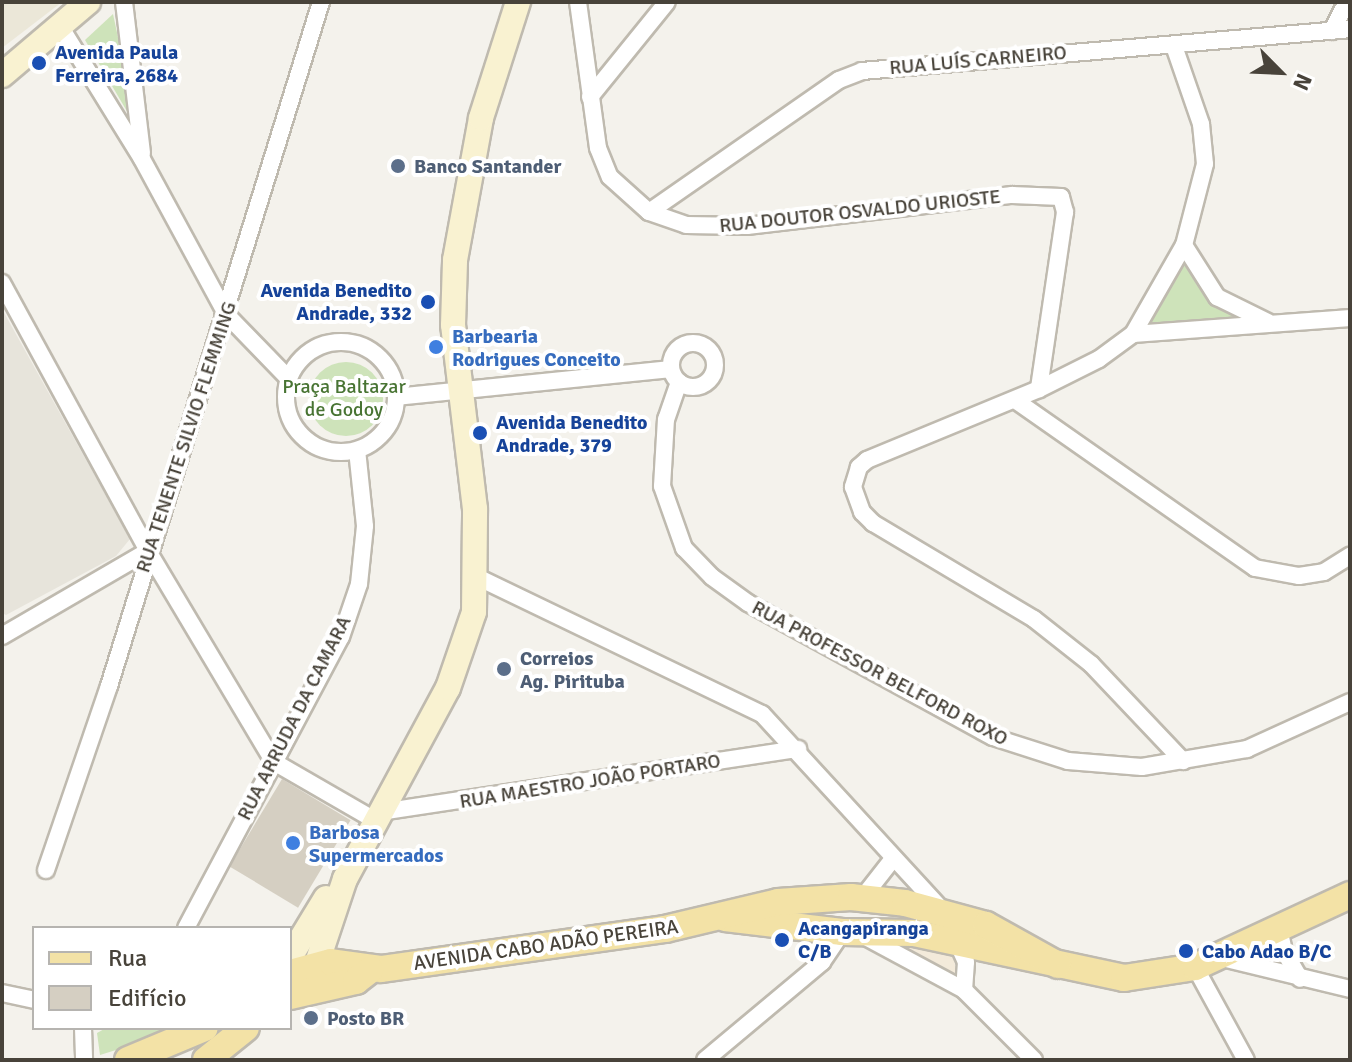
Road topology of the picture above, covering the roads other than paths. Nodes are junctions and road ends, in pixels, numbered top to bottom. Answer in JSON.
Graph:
{"nodes":[{"id":1,"x":88,"y":2,"type":"edge"},
{"id":2,"x":124,"y":2,"type":"edge"},
{"id":3,"x":321,"y":2,"type":"edge"},
{"id":4,"x":518,"y":2,"type":"edge"},
{"id":5,"x":578,"y":2,"type":"edge"},
{"id":6,"x":667,"y":2,"type":"edge"},
{"id":7,"x":1347,"y":2,"type":"edge"},
{"id":8,"x":60,"y":26,"type":"junction"},
{"id":9,"x":1350,"y":29,"type":"edge"},
{"id":10,"x":1332,"y":31,"type":"junction"},
{"id":11,"x":1174,"y":46,"type":"junction"},
{"id":12,"x":2,"y":75,"type":"edge"},
{"id":13,"x":590,"y":97,"type":"junction"},
{"id":14,"x":142,"y":159,"type":"junction"},
{"id":15,"x":649,"y":212,"type":"junction"},
{"id":16,"x":1184,"y":245,"type":"junction"},
{"id":17,"x":2,"y":283,"type":"edge"},
{"id":18,"x":226,"y":314,"type":"junction"},
{"id":19,"x":1350,"y":318,"type":"edge"},
{"id":20,"x":1274,"y":325,"type":"junction"},
{"id":21,"x":1133,"y":334,"type":"junction"},
{"id":22,"x":288,"y":378,"type":"junction"},
{"id":23,"x":458,"y":389,"type":"junction"},
{"id":24,"x":1039,"y":389,"type":"junction"},
{"id":25,"x":396,"y":397,"type":"junction"},
{"id":26,"x":1015,"y":400,"type":"junction"},
{"id":27,"x":357,"y":450,"type":"junction"},
{"id":28,"x":148,"y":551,"type":"junction"},
{"id":29,"x":1350,"y":556,"type":"edge"},
{"id":30,"x":477,"y":577,"type":"junction"},
{"id":31,"x":2,"y":636,"type":"edge"},
{"id":32,"x":1350,"y":702,"type":"edge"},
{"id":33,"x":798,"y":749,"type":"junction"},
{"id":34,"x":1183,"y":761,"type":"junction"},
{"id":35,"x":274,"y":762,"type":"junction"},
{"id":36,"x":379,"y":817,"type":"junction"},
{"id":37,"x":892,"y":860,"type":"junction"},
{"id":38,"x":46,"y":870,"type":"dead end"},
{"id":39,"x":345,"y":879,"type":"junction"},
{"id":40,"x":1350,"y":895,"type":"edge"},
{"id":41,"x":863,"y":897,"type":"junction"},
{"id":42,"x":946,"y":914,"type":"junction"},
{"id":43,"x":722,"y":917,"type":"junction"},
{"id":44,"x":187,"y":926,"type":"edge"},
{"id":45,"x":1279,"y":928,"type":"junction"},
{"id":46,"x":851,"y":933,"type":"junction"},
{"id":47,"x":957,"y":942,"type":"junction"},
{"id":48,"x":292,"y":954,"type":"edge"},
{"id":49,"x":1206,"y":962,"type":"junction"},
{"id":50,"x":317,"y":963,"type":"junction"},
{"id":51,"x":1058,"y":965,"type":"junction"},
{"id":52,"x":370,"y":970,"type":"junction"},
{"id":53,"x":1300,"y":979,"type":"junction"},
{"id":54,"x":294,"y":986,"type":"edge"},
{"id":55,"x":1350,"y":989,"type":"edge"},
{"id":56,"x":964,"y":990,"type":"junction"},
{"id":57,"x":2,"y":993,"type":"edge"},
{"id":58,"x":32,"y":1000,"type":"edge"},
{"id":59,"x":197,"y":1030,"type":"edge"},
{"id":60,"x":244,"y":1030,"type":"edge"},
{"id":61,"x":128,"y":1060,"type":"edge"},
{"id":62,"x":206,"y":1060,"type":"edge"},
{"id":63,"x":705,"y":1060,"type":"edge"},
{"id":64,"x":1034,"y":1060,"type":"edge"},
{"id":65,"x":1246,"y":1060,"type":"edge"}],
"edges":[{"from":1,"to":8,"type":"main road"},
{"from":2,"to":14,"type":"street"},
{"from":3,"to":18,"type":"street","name":"RUA TENENTE SILVIO FLEMMING"},
{"from":4,"to":23,"type":"main road"},
{"from":5,"to":13,"type":"street","name":"RUA DOUTOR OSVALDO URIOSTE"},
{"from":6,"to":13,"type":"street"},
{"from":7,"to":10,"type":"street"},
{"from":8,"to":12,"type":"main road"},
{"from":8,"to":14,"type":"street"},
{"from":9,"to":10,"type":"street","name":"RUA LUÍS CARNEIRO"},
{"from":10,"to":11,"type":"street","name":"RUA LUÍS CARNEIRO"},
{"from":11,"to":15,"type":"street","name":"RUA LUÍS CARNEIRO"},
{"from":11,"to":16,"type":"street"},
{"from":13,"to":15,"type":"street","name":"RUA DOUTOR OSVALDO URIOSTE"},
{"from":14,"to":18,"type":"street"},
{"from":15,"to":24,"type":"street","name":"RUA DOUTOR OSVALDO URIOSTE"},
{"from":16,"to":20,"type":"street"},
{"from":16,"to":21,"type":"street"},
{"from":17,"to":28,"type":"street"},
{"from":18,"to":22,"type":"street"},
{"from":18,"to":28,"type":"street","name":"RUA TENENTE SILVIO FLEMMING"},
{"from":19,"to":20,"type":"street"},
{"from":20,"to":21,"type":"street"},
{"from":21,"to":24,"type":"street"},
{"from":22,"to":25,"type":"street"},
{"from":22,"to":27,"type":"street"},
{"from":23,"to":25,"type":"street"},
{"from":23,"to":30,"type":"main road"},
{"from":23,"to":34,"type":"street","name":"RUA PROFESSOR BELFORD ROXO"},
{"from":24,"to":26,"type":"street"},
{"from":25,"to":27,"type":"street"},
{"from":26,"to":29,"type":"street"},
{"from":26,"to":34,"type":"street"},
{"from":27,"to":35,"type":"street","name":"RUA ARRUDA DA CAMARA"},
{"from":28,"to":31,"type":"street"},
{"from":28,"to":35,"type":"street"},
{"from":28,"to":38,"type":"street","name":"RUA TENENTE SILVIO FLEMMING"},
{"from":30,"to":33,"type":"street"},
{"from":30,"to":36,"type":"main road"},
{"from":32,"to":34,"type":"street","name":"RUA PROFESSOR BELFORD ROXO"},
{"from":33,"to":36,"type":"street","name":"RUA MAESTRO JOÃO PORTARO"},
{"from":33,"to":37,"type":"street"},
{"from":35,"to":36,"type":"street"},
{"from":35,"to":44,"type":"street","name":"RUA ARRUDA DA CAMARA"},
{"from":36,"to":39,"type":"main road"},
{"from":37,"to":41,"type":"street"},
{"from":37,"to":42,"type":"street"},
{"from":39,"to":48,"type":"main road"},
{"from":39,"to":50,"type":"main road"},
{"from":40,"to":45,"type":"main road","name":"AVENIDA CABO ADÃO PEREIRA"},
{"from":41,"to":42,"type":"main road","name":"AVENIDA CABO ADÃO PEREIRA"},
{"from":41,"to":43,"type":"main road","name":"AVENIDA CABO ADÃO PEREIRA"},
{"from":41,"to":46,"type":"main road"},
{"from":42,"to":47,"type":"main road"},
{"from":42,"to":51,"type":"main road","name":"AVENIDA CABO ADÃO PEREIRA"},
{"from":43,"to":46,"type":"main road","name":"AVENIDA CABO ADÃO PEREIRA"},
{"from":43,"to":52,"type":"main road","name":"AVENIDA CABO ADÃO PEREIRA"},
{"from":45,"to":49,"type":"main road","name":"AVENIDA CABO ADÃO PEREIRA"},
{"from":45,"to":53,"type":"street"},
{"from":46,"to":47,"type":"main road","name":"AVENIDA CABO ADÃO PEREIRA"},
{"from":46,"to":56,"type":"street"},
{"from":46,"to":63,"type":"street"},
{"from":47,"to":51,"type":"main road","name":"AVENIDA CABO ADÃO PEREIRA"},
{"from":47,"to":56,"type":"street"},
{"from":49,"to":51,"type":"main road","name":"AVENIDA CABO ADÃO PEREIRA"},
{"from":49,"to":53,"type":"street"},
{"from":49,"to":65,"type":"street"},
{"from":50,"to":52,"type":"main road","name":"AVENIDA CABO ADÃO PEREIRA"},
{"from":50,"to":54,"type":"main road","name":"AVENIDA CABO ADÃO PEREIRA"},
{"from":52,"to":54,"type":"main road","name":"AVENIDA CABO ADÃO PEREIRA"},
{"from":53,"to":55,"type":"street"},
{"from":56,"to":64,"type":"street"},
{"from":57,"to":58,"type":"street"},
{"from":59,"to":61,"type":"main road"},
{"from":60,"to":62,"type":"main road"}]}
